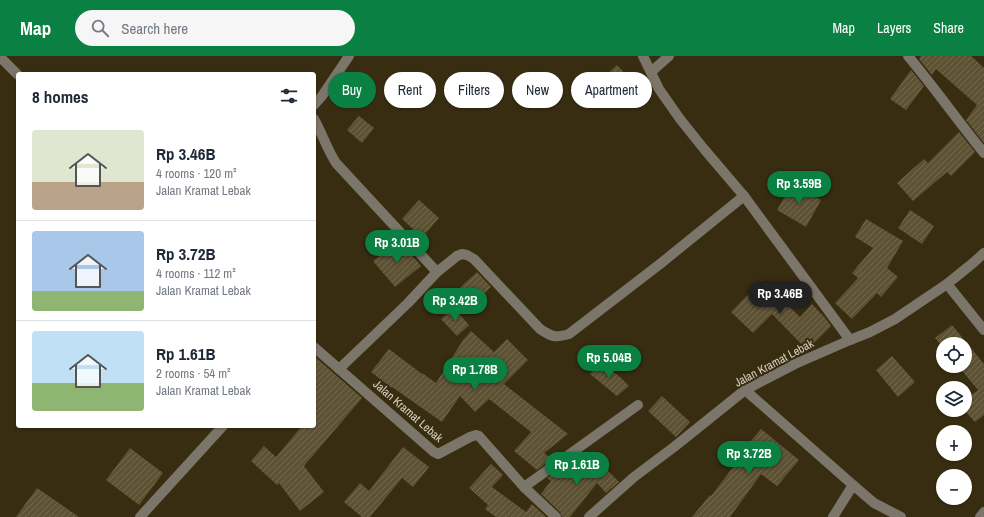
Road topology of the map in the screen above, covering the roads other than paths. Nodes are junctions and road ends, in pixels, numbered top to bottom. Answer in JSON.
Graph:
{"nodes":[{"id":1,"x":349,"y":56,"type":"edge"},
{"id":2,"x":643,"y":56,"type":"edge"},
{"id":3,"x":669,"y":56,"type":"edge"},
{"id":4,"x":908,"y":56,"type":"edge"},
{"id":5,"x":0,"y":57,"type":"edge"},
{"id":6,"x":16,"y":72,"type":"edge"},
{"id":7,"x":651,"y":72,"type":"joint"},
{"id":8,"x":652,"y":74,"type":"edge"},
{"id":9,"x":316,"y":103,"type":"edge"},
{"id":10,"x":316,"y":123,"type":"edge"},
{"id":11,"x":984,"y":153,"type":"edge"},
{"id":12,"x":744,"y":196,"type":"junction"},
{"id":13,"x":984,"y":253,"type":"edge"},
{"id":14,"x":437,"y":272,"type":"junction"},
{"id":15,"x":947,"y":284,"type":"junction"},
{"id":16,"x":984,"y":330,"type":"edge"},
{"id":17,"x":850,"y":340,"type":"junction"},
{"id":18,"x":316,"y":349,"type":"edge"},
{"id":19,"x":339,"y":369,"type":"junction"},
{"id":20,"x":745,"y":390,"type":"junction"},
{"id":21,"x":638,"y":405,"type":"dead end"},
{"id":22,"x":221,"y":428,"type":"edge"},
{"id":23,"x":853,"y":485,"type":"junction"},
{"id":24,"x":524,"y":487,"type":"junction"},
{"id":25,"x":984,"y":512,"type":"edge"},
{"id":26,"x":140,"y":517,"type":"edge"},
{"id":27,"x":556,"y":517,"type":"edge"},
{"id":28,"x":589,"y":517,"type":"edge"},
{"id":29,"x":833,"y":517,"type":"edge"},
{"id":30,"x":901,"y":517,"type":"edge"},
{"id":31,"x":980,"y":517,"type":"edge"}],
"edges":[{"from":1,"to":9,"type":"street"},
{"from":2,"to":7,"type":"street"},
{"from":3,"to":7,"type":"street"},
{"from":4,"to":11,"type":"street"},
{"from":5,"to":6,"type":"street"},
{"from":8,"to":12,"type":"street"},
{"from":10,"to":14,"type":"street"},
{"from":12,"to":14,"type":"street"},
{"from":12,"to":17,"type":"street"},
{"from":13,"to":15,"type":"street","name":"Jalan Kramat Lebak"},
{"from":14,"to":19,"type":"street"},
{"from":15,"to":16,"type":"street"},
{"from":15,"to":17,"type":"street","name":"Jalan Kramat Lebak"},
{"from":17,"to":20,"type":"street","name":"Jalan Kramat Lebak"},
{"from":18,"to":19,"type":"street","name":"Jalan Kramat Lebak"},
{"from":19,"to":24,"type":"street","name":"Jalan Kramat Lebak"},
{"from":20,"to":23,"type":"street"},
{"from":20,"to":28,"type":"street","name":"Jalan Kramat Lebak"},
{"from":21,"to":24,"type":"street"},
{"from":22,"to":26,"type":"street"},
{"from":23,"to":29,"type":"street"},
{"from":23,"to":30,"type":"street"},
{"from":24,"to":27,"type":"street","name":"Jalan Kramat Lebak"},
{"from":25,"to":31,"type":"street"}]}
